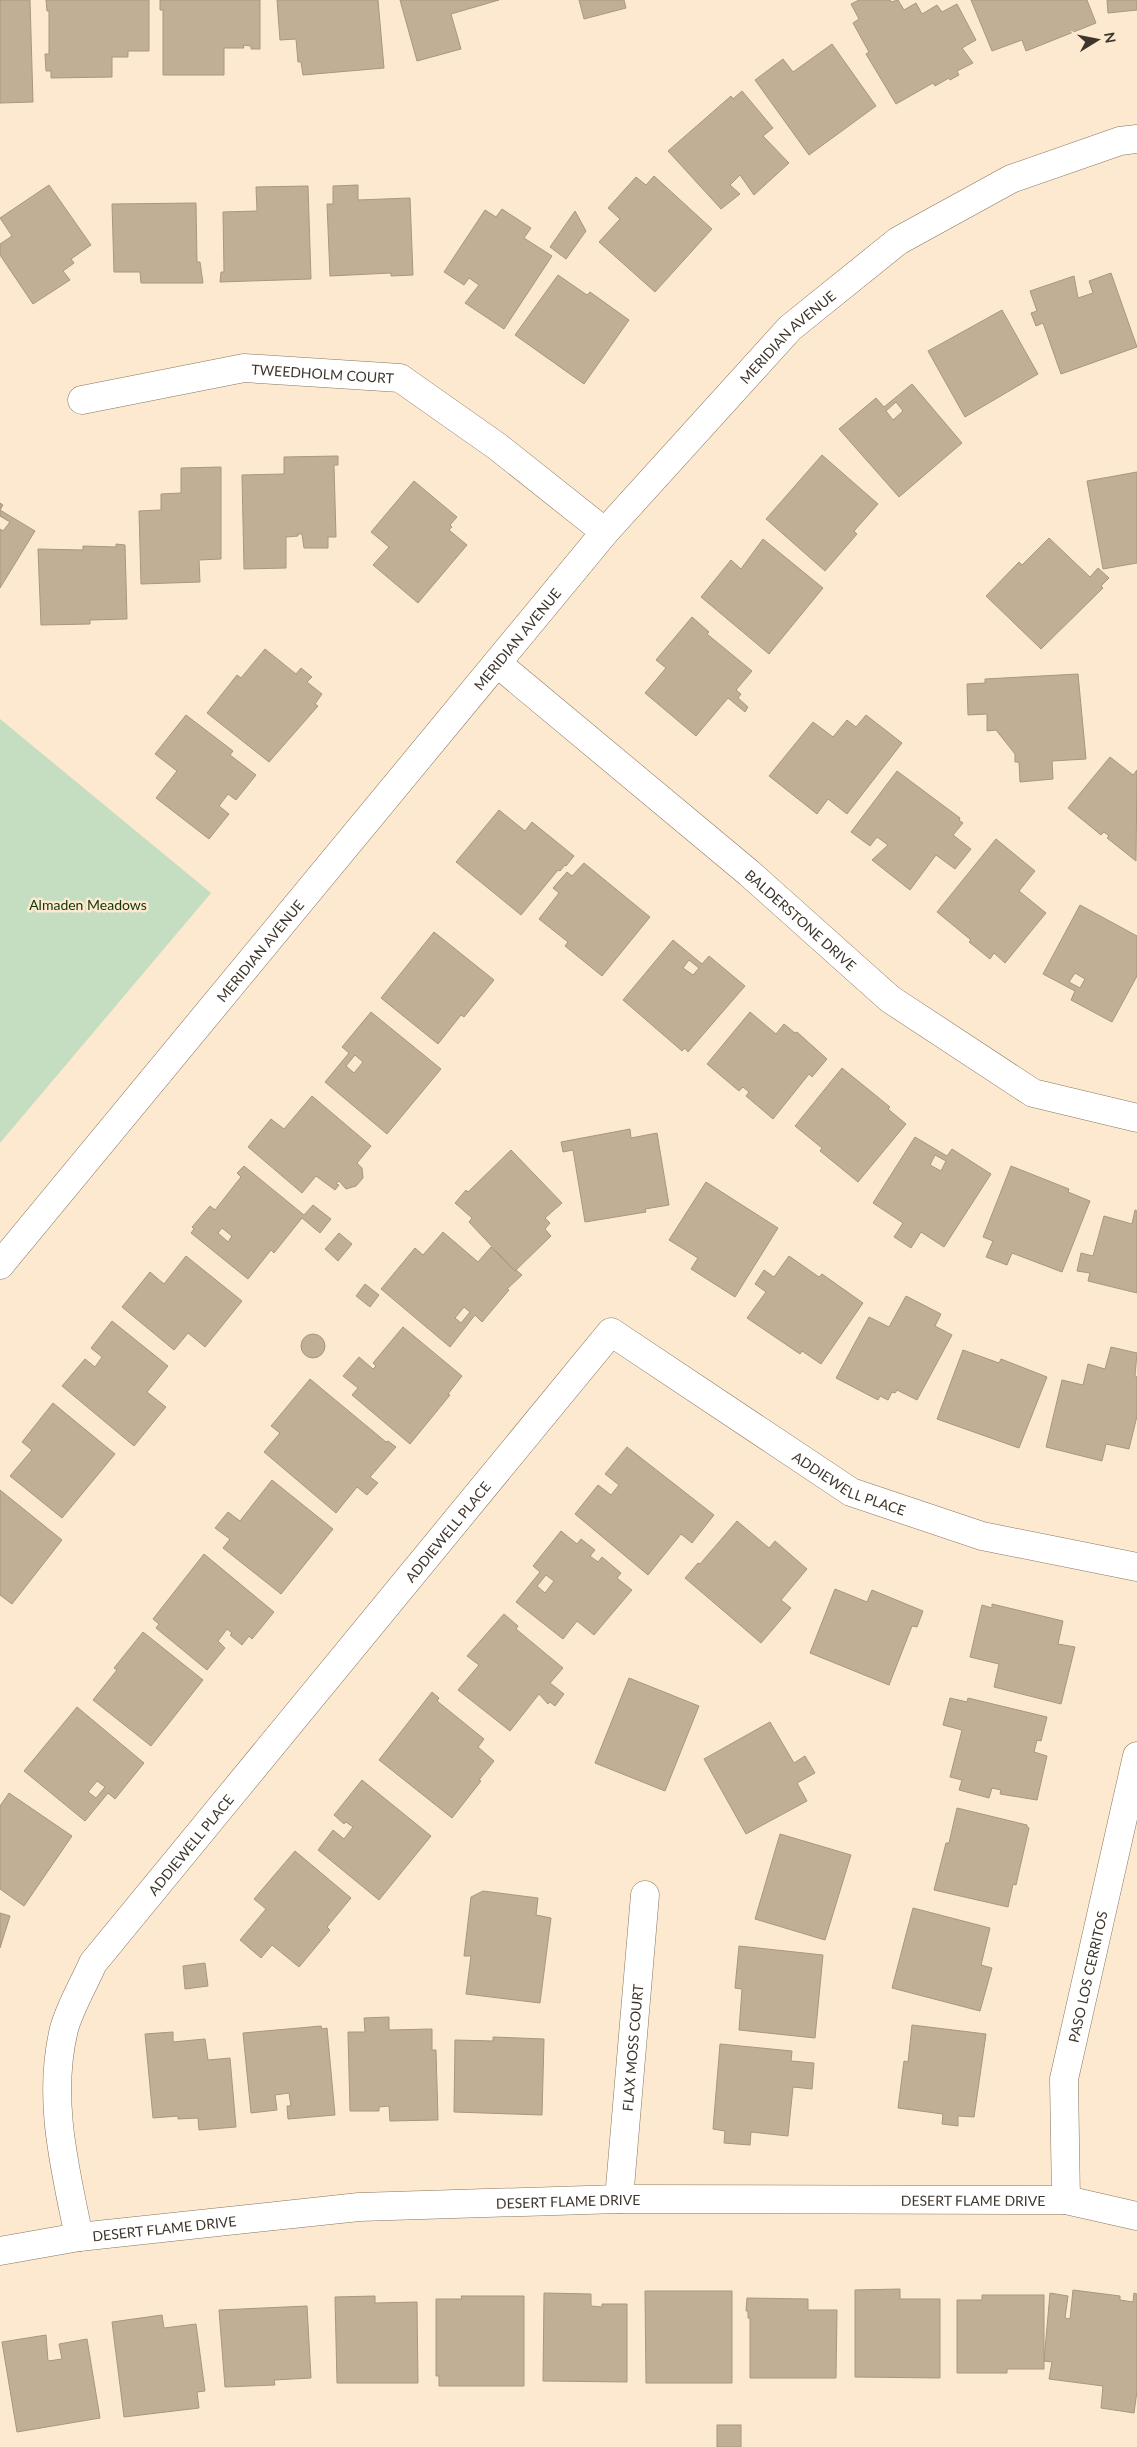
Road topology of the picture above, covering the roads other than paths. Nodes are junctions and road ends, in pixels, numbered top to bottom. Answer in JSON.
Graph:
{"nodes":[{"id":1,"x":1137,"y":138,"type":"edge"},
{"id":2,"x":82,"y":400,"type":"dead end"},
{"id":3,"x":605,"y":532,"type":"junction"},
{"id":4,"x":497,"y":663,"type":"junction"},
{"id":5,"x":1137,"y":1118,"type":"edge"},
{"id":6,"x":0,"y":1265,"type":"edge"},
{"id":7,"x":1137,"y":1568,"type":"edge"},
{"id":8,"x":1137,"y":1756,"type":"edge"},
{"id":9,"x":645,"y":1896,"type":"dead end"},
{"id":10,"x":619,"y":2199,"type":"junction"},
{"id":11,"x":1066,"y":2200,"type":"junction"},
{"id":12,"x":1137,"y":2216,"type":"edge"},
{"id":13,"x":79,"y":2237,"type":"junction"},
{"id":14,"x":0,"y":2251,"type":"edge"}],
"edges":[{"from":1,"to":3,"type":"street","name":"MERIDIAN AVENUE"},
{"from":2,"to":3,"type":"street","name":"TWEEDHOLM COURT"},
{"from":3,"to":4,"type":"street","name":"MERIDIAN AVENUE"},
{"from":4,"to":5,"type":"street","name":"BALDERSTONE DRIVE"},
{"from":4,"to":6,"type":"street","name":"MERIDIAN AVENUE"},
{"from":7,"to":13,"type":"street","name":"ADDIEWELL PLACE"},
{"from":8,"to":11,"type":"street","name":"PASO LOS CERRITOS"},
{"from":9,"to":10,"type":"street","name":"FLAX MOSS COURT"},
{"from":10,"to":11,"type":"street","name":"DESERT FLAME DRIVE"},
{"from":10,"to":13,"type":"street","name":"DESERT FLAME DRIVE"},
{"from":11,"to":12,"type":"street","name":"DESERT FLAME DRIVE"},
{"from":13,"to":14,"type":"street","name":"DESERT FLAME DRIVE"}]}
